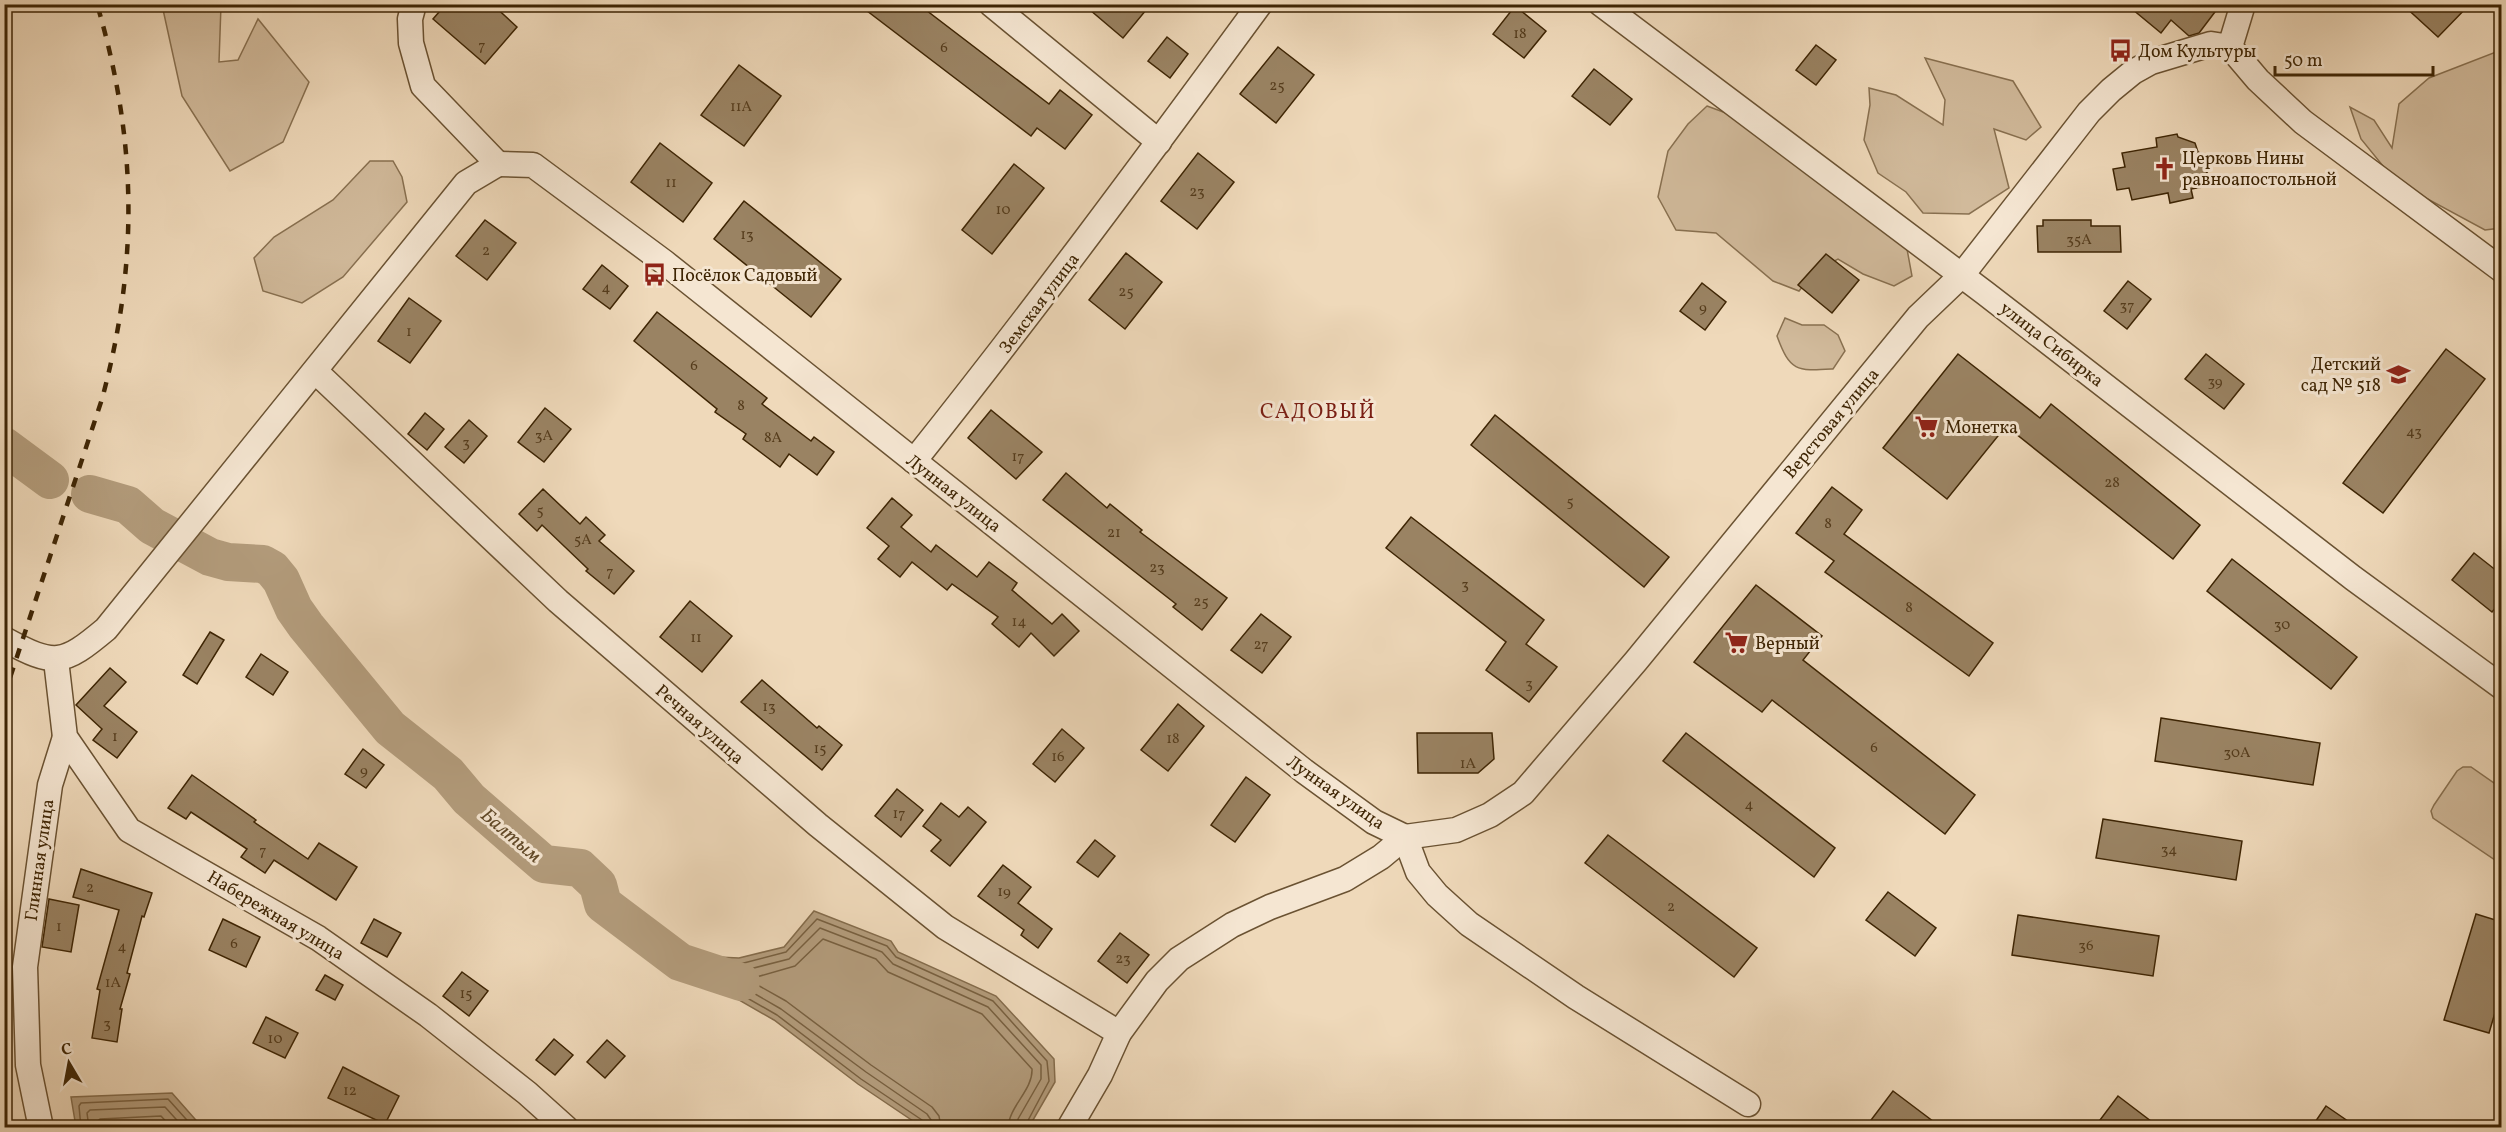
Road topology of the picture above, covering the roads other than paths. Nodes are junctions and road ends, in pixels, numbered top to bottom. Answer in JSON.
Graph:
{"nodes":[{"id":1,"x":414,"y":4,"type":"edge"},
{"id":2,"x":991,"y":4,"type":"edge"},
{"id":3,"x":1260,"y":4,"type":"edge"},
{"id":4,"x":1602,"y":4,"type":"edge"},
{"id":5,"x":2243,"y":4,"type":"edge"},
{"id":6,"x":2230,"y":47,"type":"junction"},
{"id":7,"x":1159,"y":141,"type":"junction"},
{"id":8,"x":498,"y":164,"type":"junction"},
{"id":9,"x":2502,"y":270,"type":"edge"},
{"id":10,"x":1962,"y":275,"type":"junction"},
{"id":11,"x":315,"y":372,"type":"junction"},
{"id":12,"x":914,"y":461,"type":"junction"},
{"id":13,"x":4,"y":639,"type":"edge"},
{"id":14,"x":56,"y":660,"type":"junction"},
{"id":15,"x":2502,"y":687,"type":"edge"},
{"id":16,"x":65,"y":737,"type":"junction"},
{"id":17,"x":1405,"y":837,"type":"junction"},
{"id":18,"x":1119,"y":1033,"type":"junction"},
{"id":19,"x":1748,"y":1104,"type":"dead end"},
{"id":20,"x":41,"y":1128,"type":"edge"},
{"id":21,"x":566,"y":1128,"type":"edge"},
{"id":22,"x":1069,"y":1128,"type":"edge"}],
"edges":[{"from":1,"to":8,"type":"street"},
{"from":2,"to":7,"type":"street"},
{"from":3,"to":7,"type":"street","name":"Земская улица"},
{"from":4,"to":10,"type":"street","name":"улица Сибирка"},
{"from":5,"to":6,"type":"street"},
{"from":6,"to":9,"type":"street"},
{"from":6,"to":10,"type":"street","name":"Верстовая улица"},
{"from":7,"to":12,"type":"street","name":"Земская улица"},
{"from":8,"to":11,"type":"street"},
{"from":8,"to":12,"type":"street","name":"Лунная улица"},
{"from":10,"to":15,"type":"street","name":"улица Сибирка"},
{"from":10,"to":17,"type":"street","name":"Верстовая улица"},
{"from":11,"to":14,"type":"street"},
{"from":11,"to":18,"type":"street","name":"Речная улица"},
{"from":12,"to":17,"type":"street","name":"Лунная улица"},
{"from":13,"to":14,"type":"street"},
{"from":14,"to":16,"type":"street","name":"Набережная улица"},
{"from":16,"to":20,"type":"street","name":"Глинная улица"},
{"from":16,"to":21,"type":"street","name":"Набережная улица"},
{"from":17,"to":18,"type":"street"},
{"from":17,"to":19,"type":"street"},
{"from":18,"to":22,"type":"street"}]}
